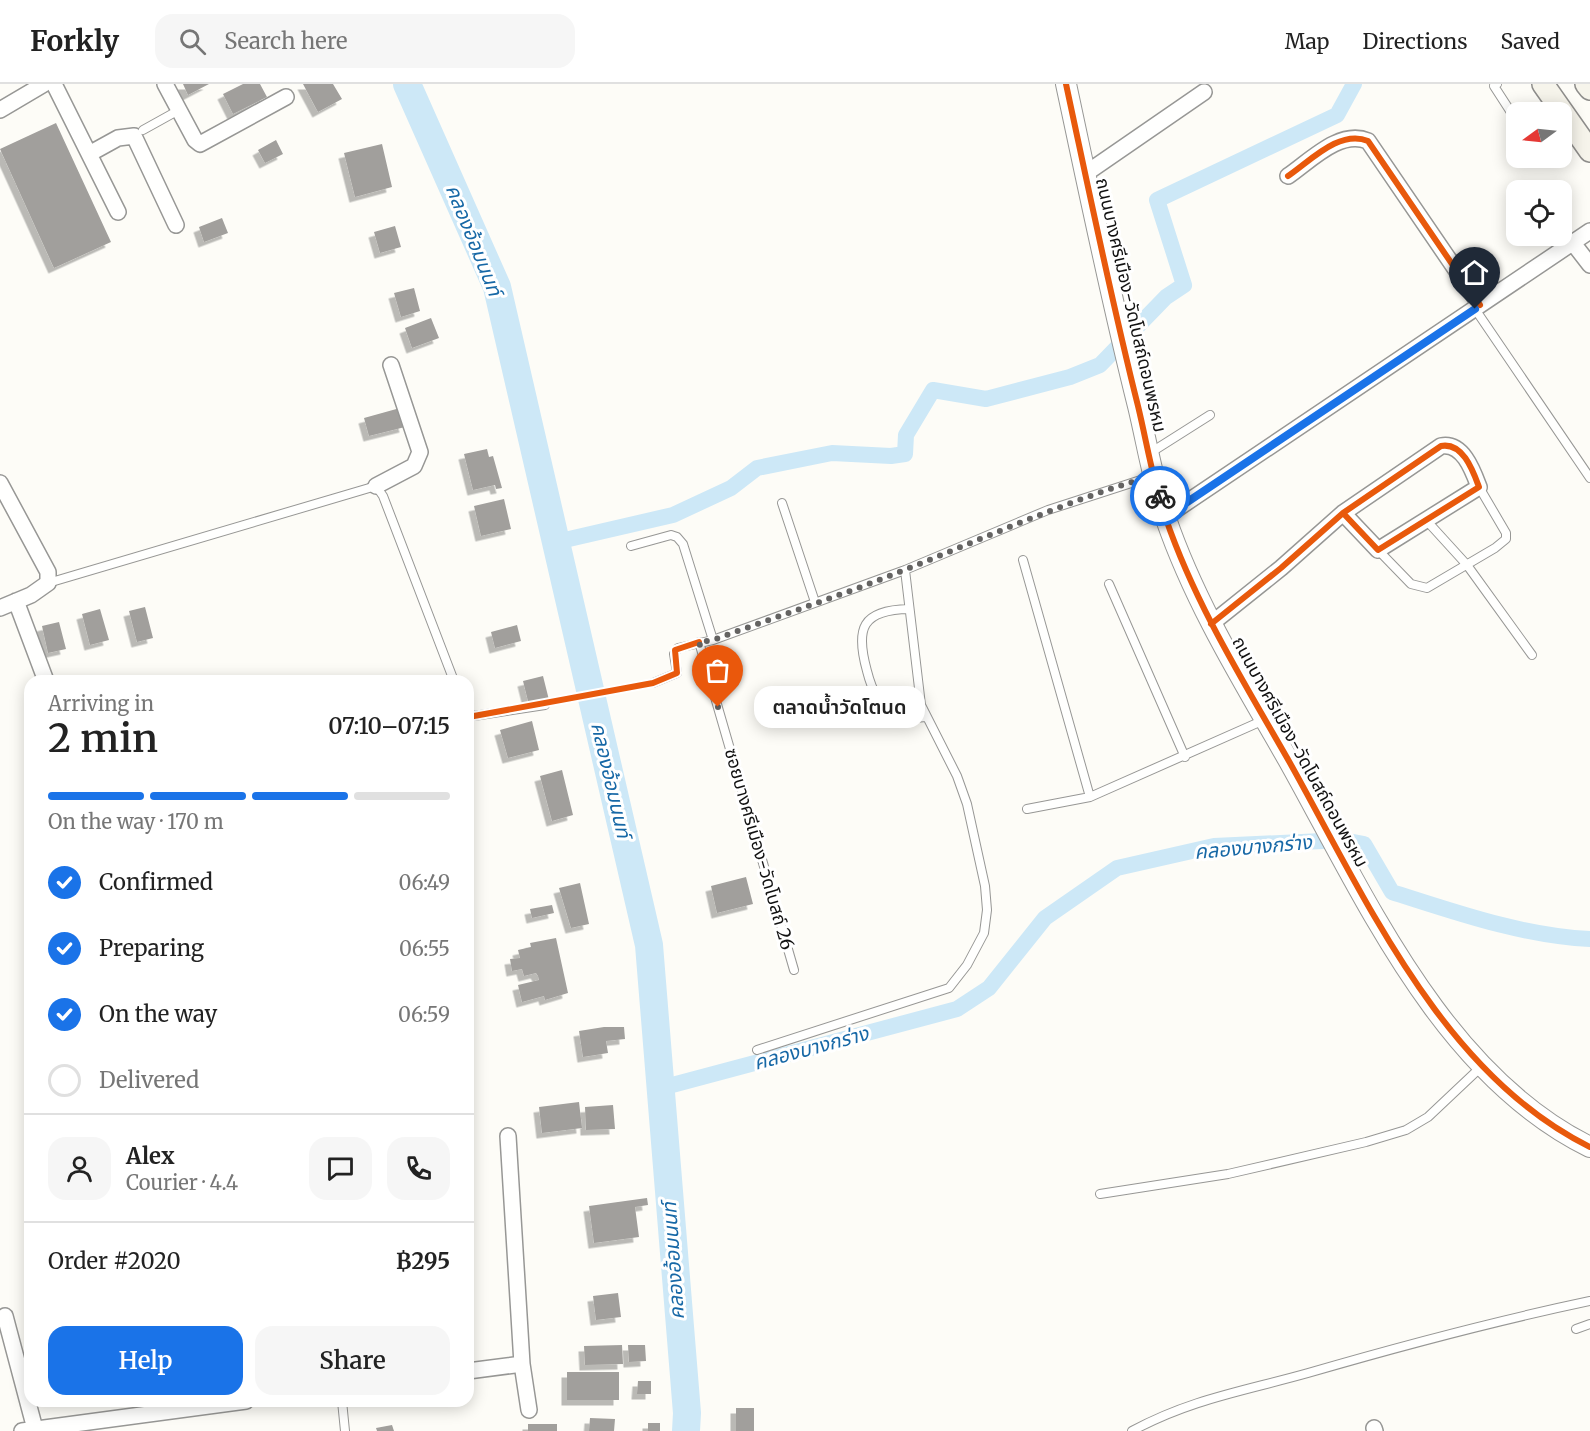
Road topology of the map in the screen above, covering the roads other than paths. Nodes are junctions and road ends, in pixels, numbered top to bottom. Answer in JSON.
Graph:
{"nodes":[{"id":1,"x":44,"y":84,"type":"edge"},
{"id":2,"x":54,"y":84,"type":"edge"},
{"id":3,"x":165,"y":84,"type":"edge"},
{"id":4,"x":1066,"y":84,"type":"edge"},
{"id":5,"x":1497,"y":84,"type":"edge"},
{"id":6,"x":1543,"y":84,"type":"edge"},
{"id":7,"x":1586,"y":84,"type":"edge"},
{"id":8,"x":1590,"y":89,"type":"edge"},
{"id":9,"x":1204,"y":92,"type":"dead end"},
{"id":10,"x":286,"y":97,"type":"dead end"},
{"id":11,"x":1506,"y":105,"type":"edge"},
{"id":12,"x":0,"y":110,"type":"edge"},
{"id":13,"x":179,"y":110,"type":"junction"},
{"id":14,"x":144,"y":130,"type":"dead end"},
{"id":15,"x":1590,"y":151,"type":"edge"},
{"id":16,"x":89,"y":154,"type":"junction"},
{"id":17,"x":1086,"y":174,"type":"junction"},
{"id":18,"x":1288,"y":176,"type":"dead end"},
{"id":19,"x":118,"y":212,"type":"dead end"},
{"id":20,"x":176,"y":225,"type":"dead end"},
{"id":21,"x":1590,"y":231,"type":"edge"},
{"id":22,"x":1573,"y":243,"type":"junction"},
{"id":23,"x":1590,"y":265,"type":"edge"},
{"id":24,"x":1478,"y":307,"type":"junction"},
{"id":25,"x":391,"y":365,"type":"dead end"},
{"id":26,"x":1210,"y":416,"type":"dead end"},
{"id":27,"x":1149,"y":454,"type":"junction"},
{"id":28,"x":1155,"y":475,"type":"junction"},
{"id":29,"x":1590,"y":478,"type":"edge"},
{"id":30,"x":0,"y":483,"type":"edge"},
{"id":31,"x":376,"y":486,"type":"junction"},
{"id":32,"x":1479,"y":487,"type":"junction"},
{"id":33,"x":782,"y":503,"type":"dead end"},
{"id":34,"x":1343,"y":513,"type":"junction"},
{"id":35,"x":1165,"y":517,"type":"junction"},
{"id":36,"x":1426,"y":520,"type":"junction"},
{"id":37,"x":632,"y":546,"type":"dead end"},
{"id":38,"x":1378,"y":550,"type":"junction"},
{"id":39,"x":1023,"y":560,"type":"dead end"},
{"id":40,"x":1467,"y":565,"type":"junction"},
{"id":41,"x":905,"y":570,"type":"junction"},
{"id":42,"x":48,"y":578,"type":"junction"},
{"id":43,"x":1109,"y":584,"type":"dead end"},
{"id":44,"x":16,"y":601,"type":"junction"},
{"id":45,"x":815,"y":602,"type":"junction"},
{"id":46,"x":0,"y":608,"type":"edge"},
{"id":47,"x":909,"y":609,"type":"junction"},
{"id":48,"x":1211,"y":624,"type":"junction"},
{"id":49,"x":713,"y":640,"type":"junction"},
{"id":50,"x":699,"y":642,"type":"junction"},
{"id":51,"x":1532,"y":655,"type":"dead end"},
{"id":52,"x":44,"y":675,"type":"edge"},
{"id":53,"x":452,"y":675,"type":"edge"},
{"id":54,"x":653,"y":683,"type":"dead end"},
{"id":55,"x":545,"y":705,"type":"dead end"},
{"id":56,"x":474,"y":716,"type":"edge"},
{"id":57,"x":925,"y":717,"type":"junction"},
{"id":58,"x":1265,"y":719,"type":"junction"},
{"id":59,"x":1185,"y":757,"type":"junction"},
{"id":60,"x":1090,"y":797,"type":"junction"},
{"id":61,"x":1027,"y":809,"type":"dead end"},
{"id":62,"x":794,"y":970,"type":"dead end"},
{"id":63,"x":757,"y":1050,"type":"dead end"},
{"id":64,"x":1483,"y":1066,"type":"junction"},
{"id":65,"x":508,"y":1136,"type":"dead end"},
{"id":66,"x":1590,"y":1147,"type":"edge"},
{"id":67,"x":1100,"y":1194,"type":"dead end"},
{"id":68,"x":1590,"y":1301,"type":"edge"},
{"id":69,"x":5,"y":1316,"type":"dead end"},
{"id":70,"x":1590,"y":1324,"type":"edge"},
{"id":71,"x":1576,"y":1329,"type":"dead end"},
{"id":72,"x":522,"y":1364,"type":"junction"},
{"id":73,"x":474,"y":1370,"type":"edge"},
{"id":74,"x":24,"y":1406,"type":"edge"},
{"id":75,"x":24,"y":1407,"type":"edge"},
{"id":76,"x":201,"y":1407,"type":"edge"},
{"id":77,"x":343,"y":1407,"type":"edge"},
{"id":78,"x":529,"y":1410,"type":"dead end"},
{"id":79,"x":29,"y":1430,"type":"edge"},
{"id":80,"x":345,"y":1431,"type":"edge"},
{"id":81,"x":1132,"y":1431,"type":"edge"}],
"edges":[{"from":1,"to":12,"type":"street"},
{"from":2,"to":16,"type":"street"},
{"from":3,"to":13,"type":"street"},
{"from":4,"to":17,"type":"street","name":"ถนนบางศรีเมือง-วัดโบสถ์ดอนพรหม"},
{"from":5,"to":11,"type":"lane"},
{"from":6,"to":15,"type":"main road"},
{"from":7,"to":8,"type":"main road"},
{"from":9,"to":17,"type":"street"},
{"from":10,"to":13,"type":"street"},
{"from":13,"to":14,"type":"lane"},
{"from":16,"to":19,"type":"street"},
{"from":16,"to":20,"type":"street"},
{"from":17,"to":27,"type":"street","name":"ถนนบางศรีเมือง-วัดโบสถ์ดอนพรหม"},
{"from":18,"to":24,"type":"street"},
{"from":21,"to":22,"type":"street"},
{"from":22,"to":23,"type":"street"},
{"from":22,"to":24,"type":"street"},
{"from":24,"to":29,"type":"lane"},
{"from":24,"to":35,"type":"street"},
{"from":25,"to":31,"type":"street"},
{"from":26,"to":27,"type":"lane"},
{"from":27,"to":28,"type":"street","name":"ถนนบางศรีเมือง-วัดโบสถ์ดอนพรหม"},
{"from":28,"to":35,"type":"street","name":"ถนนบางศรีเมือง-วัดโบสถ์ดอนพรหม"},
{"from":28,"to":41,"type":"lane"},
{"from":30,"to":42,"type":"street"},
{"from":31,"to":42,"type":"lane"},
{"from":31,"to":53,"type":"lane"},
{"from":32,"to":34,"type":"street"},
{"from":32,"to":36,"type":"street"},
{"from":32,"to":40,"type":"lane"},
{"from":33,"to":45,"type":"lane"},
{"from":34,"to":38,"type":"street"},
{"from":34,"to":48,"type":"street"},
{"from":35,"to":48,"type":"street","name":"ถนนบางศรีเมือง-วัดโบสถ์ดอนพรหม"},
{"from":36,"to":38,"type":"street"},
{"from":36,"to":40,"type":"lane"},
{"from":37,"to":49,"type":"lane"},
{"from":38,"to":40,"type":"lane"},
{"from":39,"to":60,"type":"lane"},
{"from":40,"to":51,"type":"lane"},
{"from":41,"to":45,"type":"lane"},
{"from":41,"to":47,"type":"lane"},
{"from":42,"to":44,"type":"street"},
{"from":43,"to":59,"type":"lane"},
{"from":44,"to":46,"type":"street"},
{"from":44,"to":52,"type":"street"},
{"from":45,"to":49,"type":"lane"},
{"from":47,"to":57,"type":"lane"},
{"from":47,"to":57,"type":"lane"},
{"from":48,"to":58,"type":"street","name":"ถนนบางศรีเมือง-วัดโบสถ์ดอนพรหม"},
{"from":49,"to":50,"type":"lane"},
{"from":50,"to":54,"type":"lane"},
{"from":50,"to":62,"type":"lane","name":"ซอยบางศรีเมือง-วัดโบสถ์ 26"},
{"from":55,"to":56,"type":"lane"},
{"from":57,"to":63,"type":"lane"},
{"from":58,"to":59,"type":"lane"},
{"from":58,"to":64,"type":"street","name":"ถนนบางศรีเมือง-วัดโบสถ์ดอนพรหม"},
{"from":59,"to":60,"type":"lane"},
{"from":60,"to":61,"type":"lane"},
{"from":64,"to":66,"type":"street","name":"ถนนบางศรีเมือง-วัดโบสถ์ดอนพรหม"},
{"from":64,"to":67,"type":"lane"},
{"from":65,"to":72,"type":"street"},
{"from":68,"to":81,"type":"lane"},
{"from":69,"to":74,"type":"street"},
{"from":70,"to":71,"type":"lane"},
{"from":72,"to":73,"type":"street"},
{"from":72,"to":78,"type":"street"},
{"from":75,"to":79,"type":"street"},
{"from":76,"to":79,"type":"street"},
{"from":77,"to":80,"type":"lane"}]}
